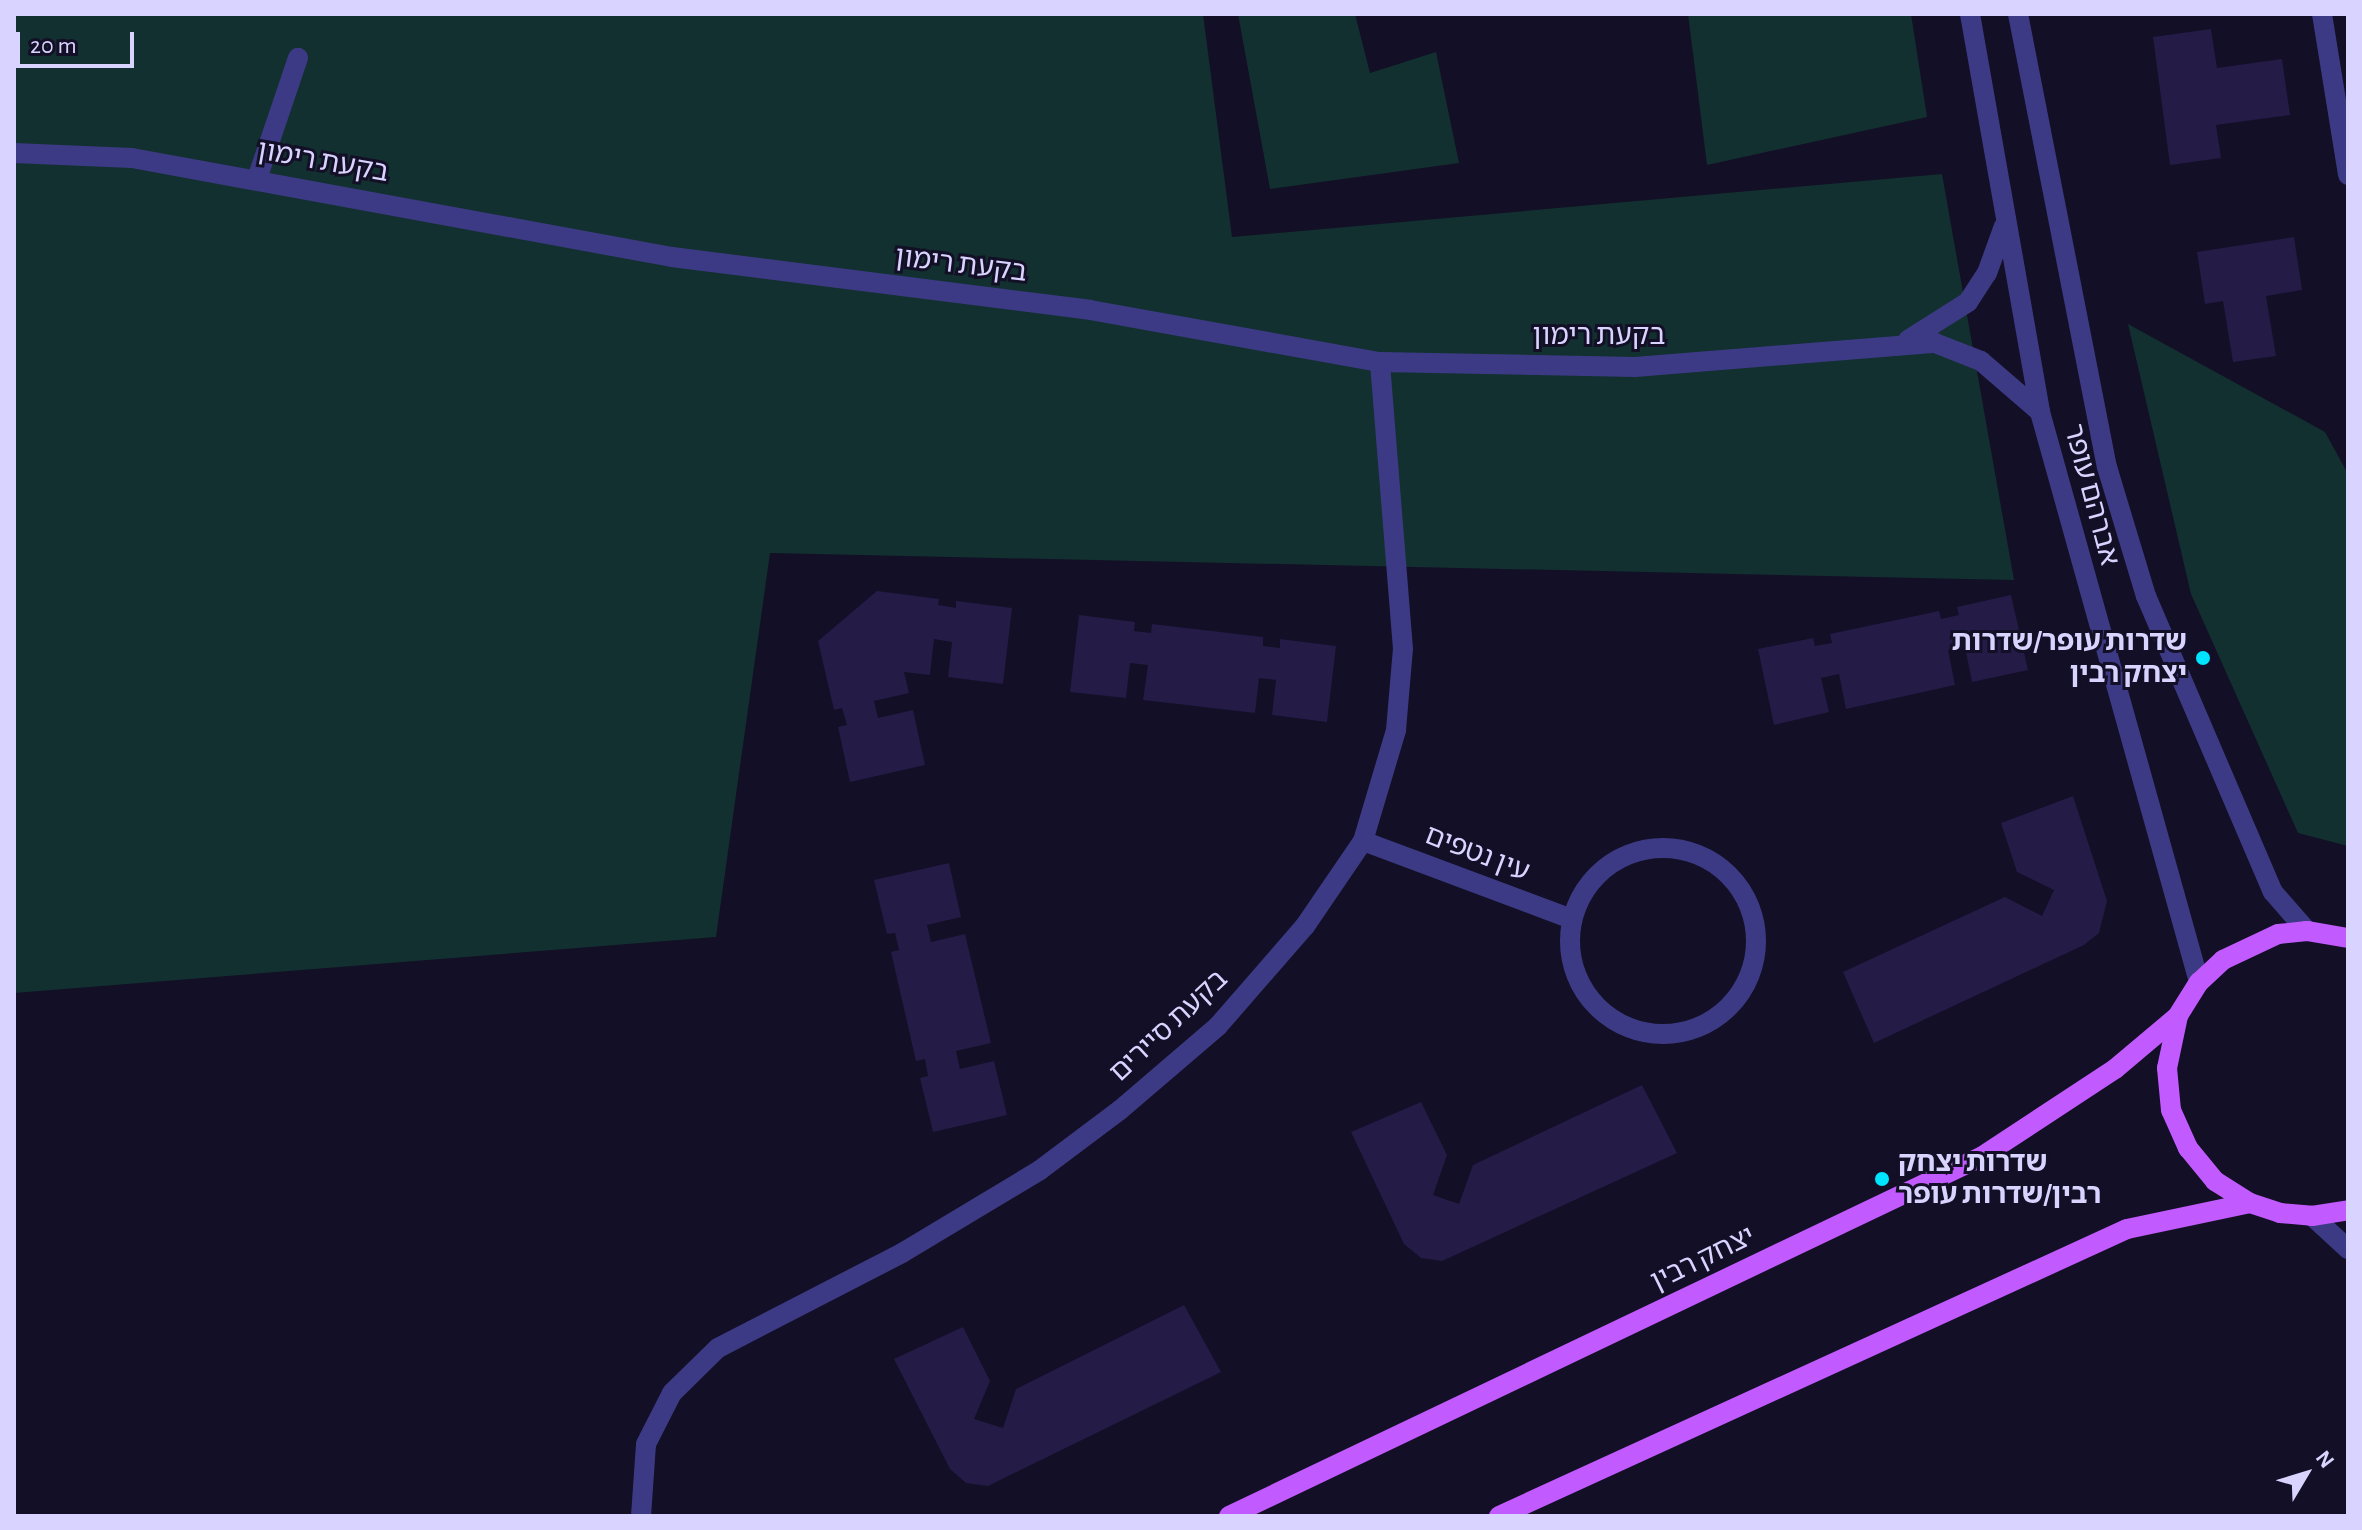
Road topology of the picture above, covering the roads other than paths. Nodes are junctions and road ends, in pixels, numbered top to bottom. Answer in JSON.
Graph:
{"nodes":[{"id":1,"x":1970,"y":14,"type":"edge"},
{"id":2,"x":2018,"y":14,"type":"edge"},
{"id":3,"x":2322,"y":14,"type":"edge"},
{"id":4,"x":298,"y":58,"type":"dead end"},
{"id":5,"x":14,"y":153,"type":"edge"},
{"id":6,"x":2348,"y":175,"type":"edge"},
{"id":7,"x":257,"y":179,"type":"junction"},
{"id":8,"x":2005,"y":224,"type":"junction"},
{"id":9,"x":1905,"y":342,"type":"junction"},
{"id":10,"x":1380,"y":362,"type":"junction"},
{"id":11,"x":2040,"y":412,"type":"junction"},
{"id":12,"x":1363,"y":841,"type":"junction"},
{"id":13,"x":1572,"y":919,"type":"junction"},
{"id":14,"x":2307,"y":931,"type":"junction"},
{"id":15,"x":2348,"y":938,"type":"edge"},
{"id":16,"x":2199,"y":982,"type":"junction"},
{"id":17,"x":2178,"y":1016,"type":"junction"},
{"id":18,"x":2250,"y":1203,"type":"junction"},
{"id":19,"x":2348,"y":1210,"type":"edge"},
{"id":20,"x":2312,"y":1216,"type":"junction"},
{"id":21,"x":2348,"y":1249,"type":"edge"},
{"id":22,"x":641,"y":1516,"type":"edge"},
{"id":23,"x":1229,"y":1516,"type":"edge"},
{"id":24,"x":1499,"y":1516,"type":"edge"}],
"edges":[{"from":1,"to":8,"type":"street","name":"אברהם עופר"},
{"from":2,"to":14,"type":"street","name":"אברהם עופר"},
{"from":3,"to":6,"type":"street"},
{"from":4,"to":7,"type":"street"},
{"from":5,"to":7,"type":"street","name":"בקעת רימון"},
{"from":7,"to":10,"type":"street","name":"בקעת רימון"},
{"from":8,"to":9,"type":"street","name":"בקעת רימון"},
{"from":8,"to":11,"type":"street","name":"אברהם עופר"},
{"from":9,"to":10,"type":"street","name":"בקעת רימון"},
{"from":9,"to":11,"type":"street","name":"בקעת רימון"},
{"from":10,"to":12,"type":"street","name":"בקעת סיירים"},
{"from":11,"to":16,"type":"street","name":"אברהם עופר"},
{"from":12,"to":13,"type":"street","name":"עין נטפים"},
{"from":12,"to":22,"type":"street","name":"בקעת סיירים"},
{"from":13,"to":13,"type":"street"},
{"from":14,"to":15,"type":"main road"},
{"from":14,"to":16,"type":"main road"},
{"from":16,"to":17,"type":"main road"},
{"from":17,"to":18,"type":"main road"},
{"from":17,"to":23,"type":"main road","name":"יצחק רבין"},
{"from":18,"to":20,"type":"main road"},
{"from":18,"to":24,"type":"main road"},
{"from":19,"to":20,"type":"main road"},
{"from":20,"to":21,"type":"street"}]}
